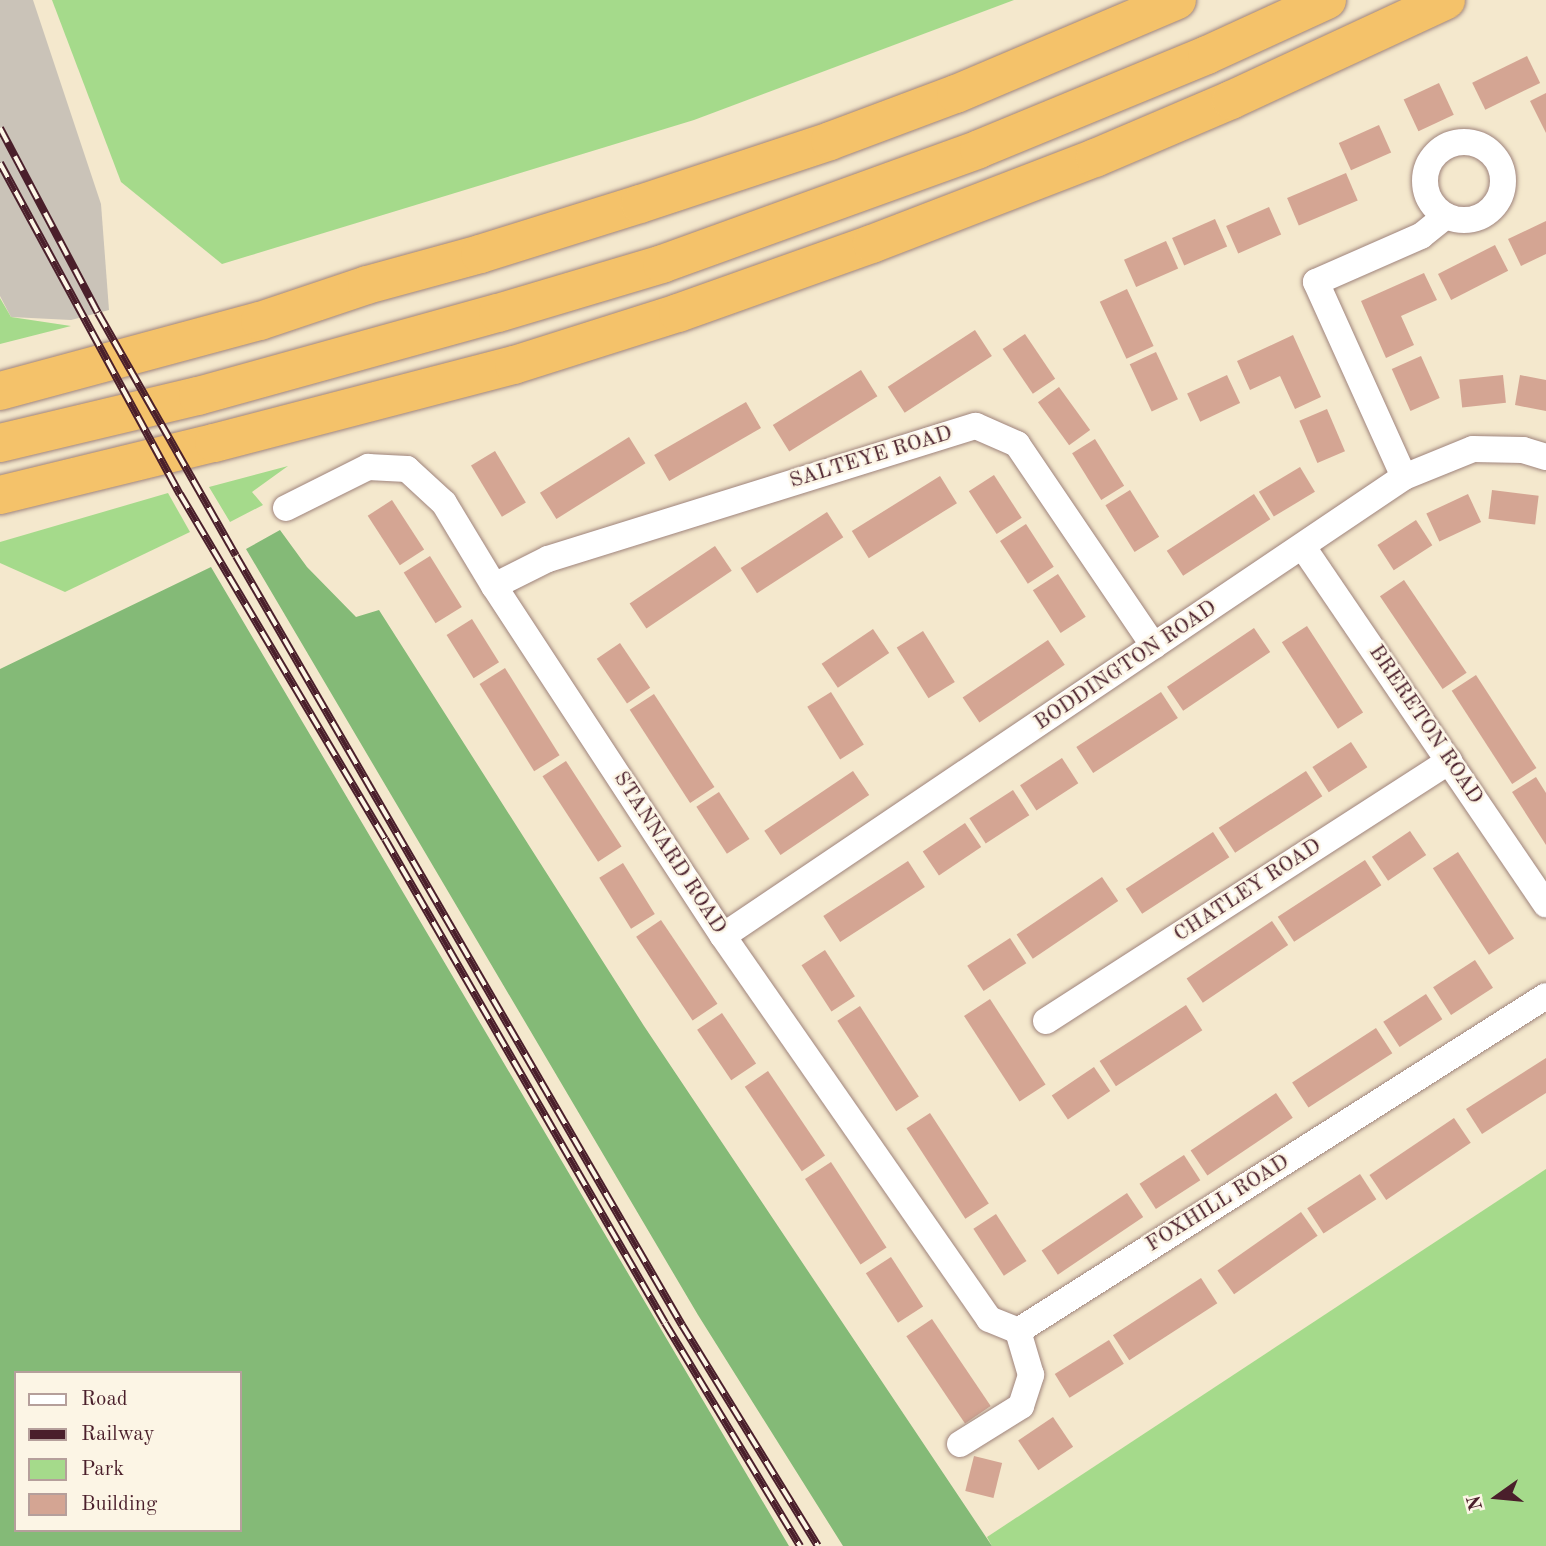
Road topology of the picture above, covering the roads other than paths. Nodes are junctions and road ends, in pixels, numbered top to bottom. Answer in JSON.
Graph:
{"nodes":[{"id":1,"x":1177,"y":0,"type":"edge"},
{"id":2,"x":1326,"y":0,"type":"edge"},
{"id":3,"x":1446,"y":0,"type":"edge"},
{"id":4,"x":1446,"y":216,"type":"dead end"},
{"id":5,"x":366,"y":285,"type":"junction"},
{"id":6,"x":0,"y":370,"type":"edge"},
{"id":7,"x":0,"y":391,"type":"edge"},
{"id":8,"x":0,"y":443,"type":"edge"},
{"id":9,"x":1546,"y":457,"type":"edge"},
{"id":10,"x":1404,"y":477,"type":"junction"},
{"id":11,"x":0,"y":495,"type":"edge"},
{"id":12,"x":286,"y":508,"type":"dead end"},
{"id":13,"x":1303,"y":547,"type":"junction"},
{"id":14,"x":494,"y":586,"type":"junction"},
{"id":15,"x":1154,"y":646,"type":"junction"},
{"id":16,"x":1450,"y":761,"type":"junction"},
{"id":17,"x":1546,"y":904,"type":"edge"},
{"id":18,"x":723,"y":936,"type":"junction"},
{"id":19,"x":1546,"y":996,"type":"edge"},
{"id":20,"x":1046,"y":1021,"type":"dead end"},
{"id":21,"x":1018,"y":1331,"type":"junction"},
{"id":22,"x":960,"y":1444,"type":"dead end"}],
"edges":[{"from":1,"to":5,"type":"highway"},
{"from":2,"to":8,"type":"highway"},
{"from":3,"to":11,"type":"highway"},
{"from":4,"to":10,"type":"street"},
{"from":5,"to":6,"type":"highway"},
{"from":5,"to":7,"type":"highway"},
{"from":9,"to":10,"type":"street","name":"BODDINGTON ROAD"},
{"from":10,"to":13,"type":"street","name":"BODDINGTON ROAD"},
{"from":12,"to":14,"type":"street","name":"STANNARD ROAD"},
{"from":13,"to":15,"type":"street","name":"BODDINGTON ROAD"},
{"from":13,"to":16,"type":"street","name":"BRERETON ROAD"},
{"from":14,"to":15,"type":"street","name":"SALTEYE ROAD"},
{"from":14,"to":18,"type":"street","name":"STANNARD ROAD"},
{"from":15,"to":18,"type":"street","name":"BODDINGTON ROAD"},
{"from":16,"to":17,"type":"street","name":"BRERETON ROAD"},
{"from":16,"to":20,"type":"street","name":"CHATLEY ROAD"},
{"from":18,"to":21,"type":"street","name":"STANNARD ROAD"},
{"from":19,"to":21,"type":"street","name":"FOXHILL ROAD"},
{"from":21,"to":22,"type":"street"}]}
